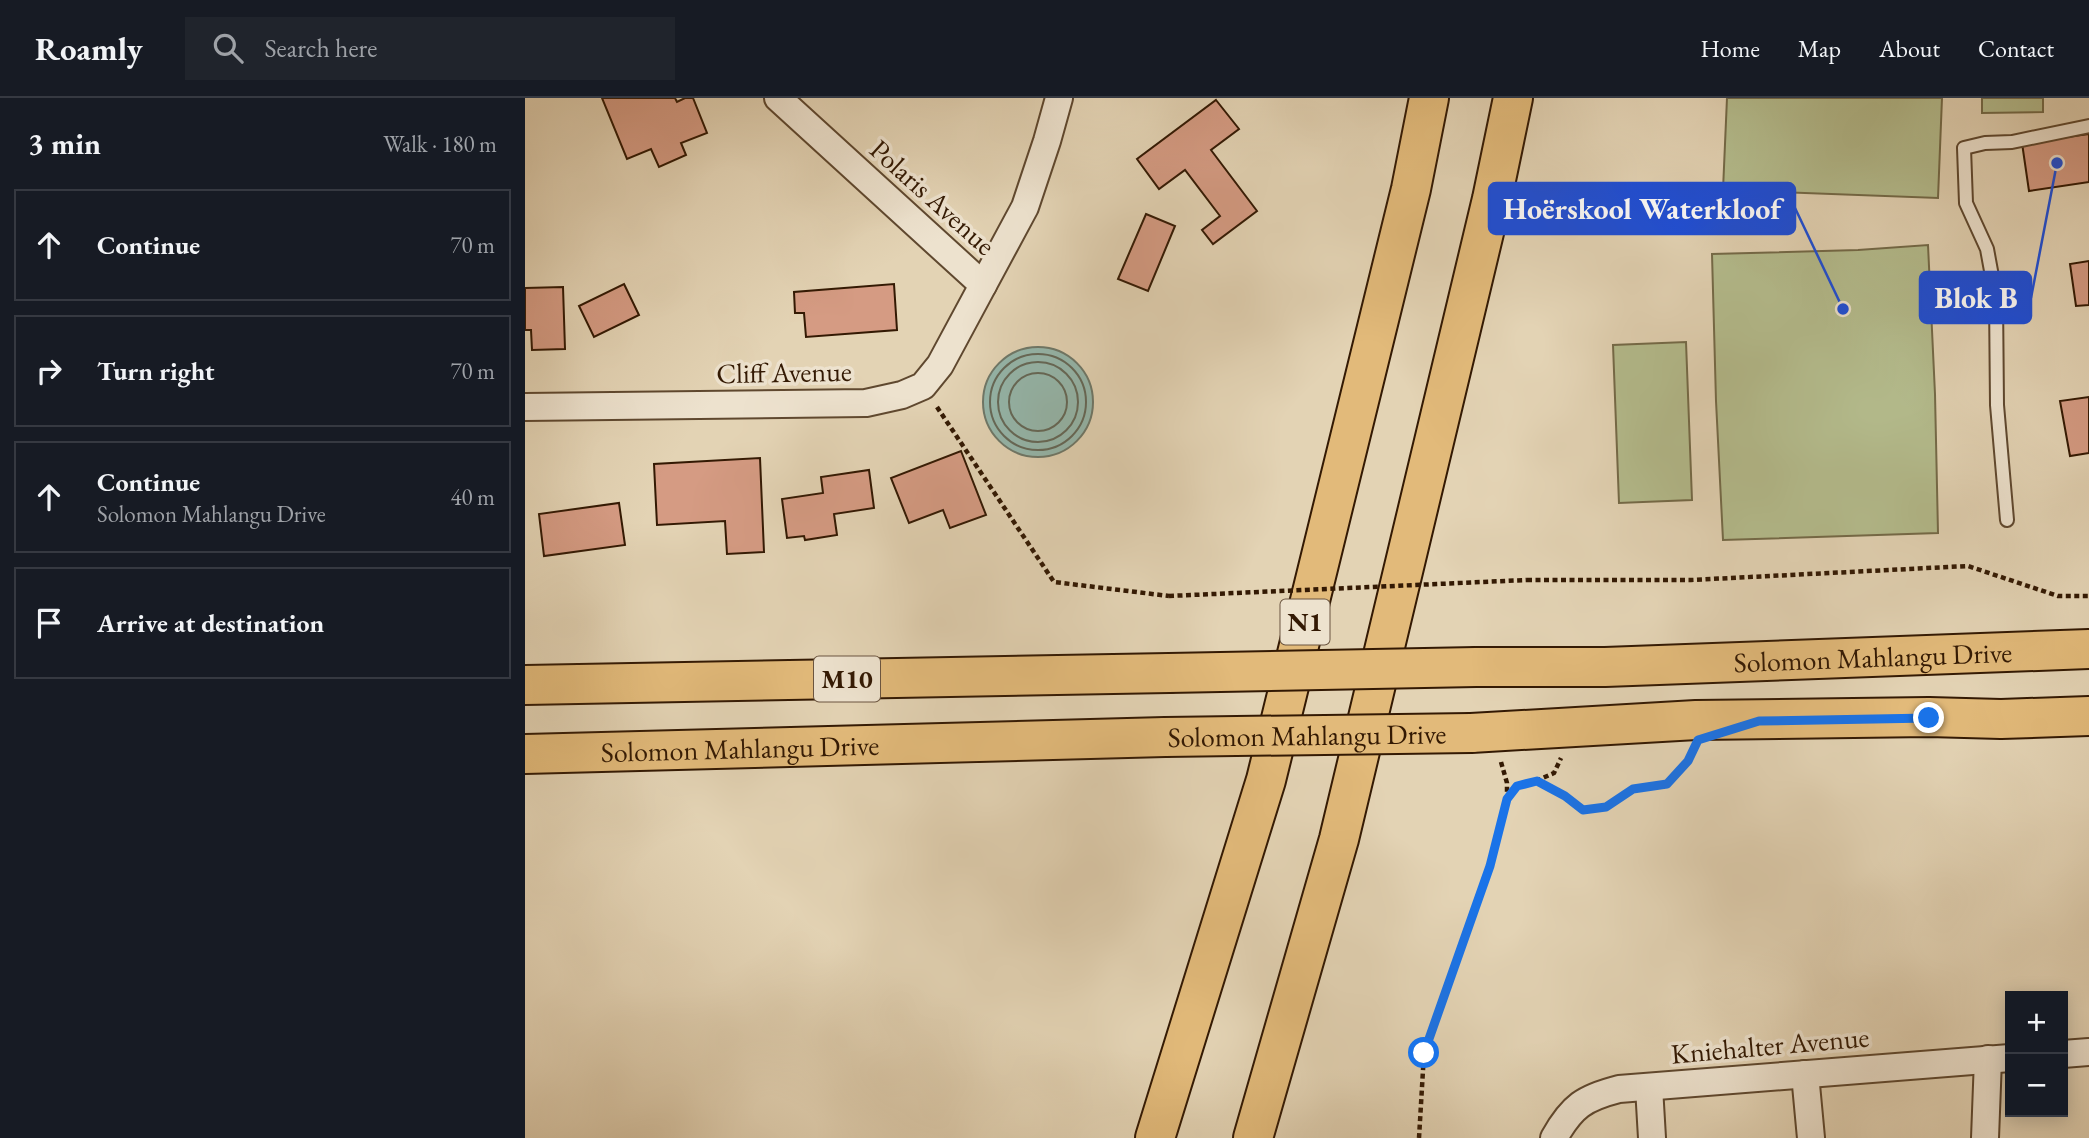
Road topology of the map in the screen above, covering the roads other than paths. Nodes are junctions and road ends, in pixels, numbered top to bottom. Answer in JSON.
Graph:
{"nodes":[{"id":1,"x":778,"y":98,"type":"edge"},
{"id":2,"x":1059,"y":98,"type":"edge"},
{"id":3,"x":1429,"y":98,"type":"edge"},
{"id":4,"x":1513,"y":98,"type":"edge"},
{"id":5,"x":2089,"y":126,"type":"edge"},
{"id":6,"x":983,"y":285,"type":"junction"},
{"id":7,"x":525,"y":407,"type":"edge"},
{"id":8,"x":2007,"y":520,"type":"dead end"},
{"id":9,"x":2089,"y":649,"type":"edge"},
{"id":10,"x":525,"y":685,"type":"edge"},
{"id":11,"x":2089,"y":716,"type":"edge"},
{"id":12,"x":525,"y":754,"type":"edge"},
{"id":13,"x":2089,"y":1052,"type":"edge"},
{"id":14,"x":2068,"y":1054,"type":"edge"},
{"id":15,"x":1999,"y":1058,"type":"edge"},
{"id":16,"x":1805,"y":1074,"type":"junction"},
{"id":17,"x":1649,"y":1087,"type":"junction"},
{"id":18,"x":1155,"y":1138,"type":"edge"},
{"id":19,"x":1253,"y":1138,"type":"edge"},
{"id":20,"x":1554,"y":1138,"type":"edge"},
{"id":21,"x":1652,"y":1138,"type":"edge"},
{"id":22,"x":1811,"y":1138,"type":"edge"},
{"id":23,"x":1985,"y":1138,"type":"edge"}],
"edges":[{"from":1,"to":6,"type":"street","name":"Polaris Avenue"},
{"from":2,"to":6,"type":"street"},
{"from":3,"to":18,"type":"main road","number":"N1"},
{"from":4,"to":19,"type":"main road"},
{"from":5,"to":8,"type":"lane"},
{"from":6,"to":7,"type":"street","name":"Cliff Avenue"},
{"from":9,"to":10,"type":"main road","name":"Solomon Mahlangu Drive","number":"M10","bridge":true},
{"from":11,"to":12,"type":"main road","name":"Solomon Mahlangu Drive","bridge":true},
{"from":13,"to":14,"type":"street"},
{"from":15,"to":16,"type":"street","name":"Kniehalter Avenue"},
{"from":15,"to":23,"type":"street"},
{"from":16,"to":17,"type":"street","name":"Kniehalter Avenue"},
{"from":16,"to":22,"type":"street"},
{"from":17,"to":20,"type":"street","name":"Kniehalter Avenue"},
{"from":17,"to":21,"type":"street"}]}
